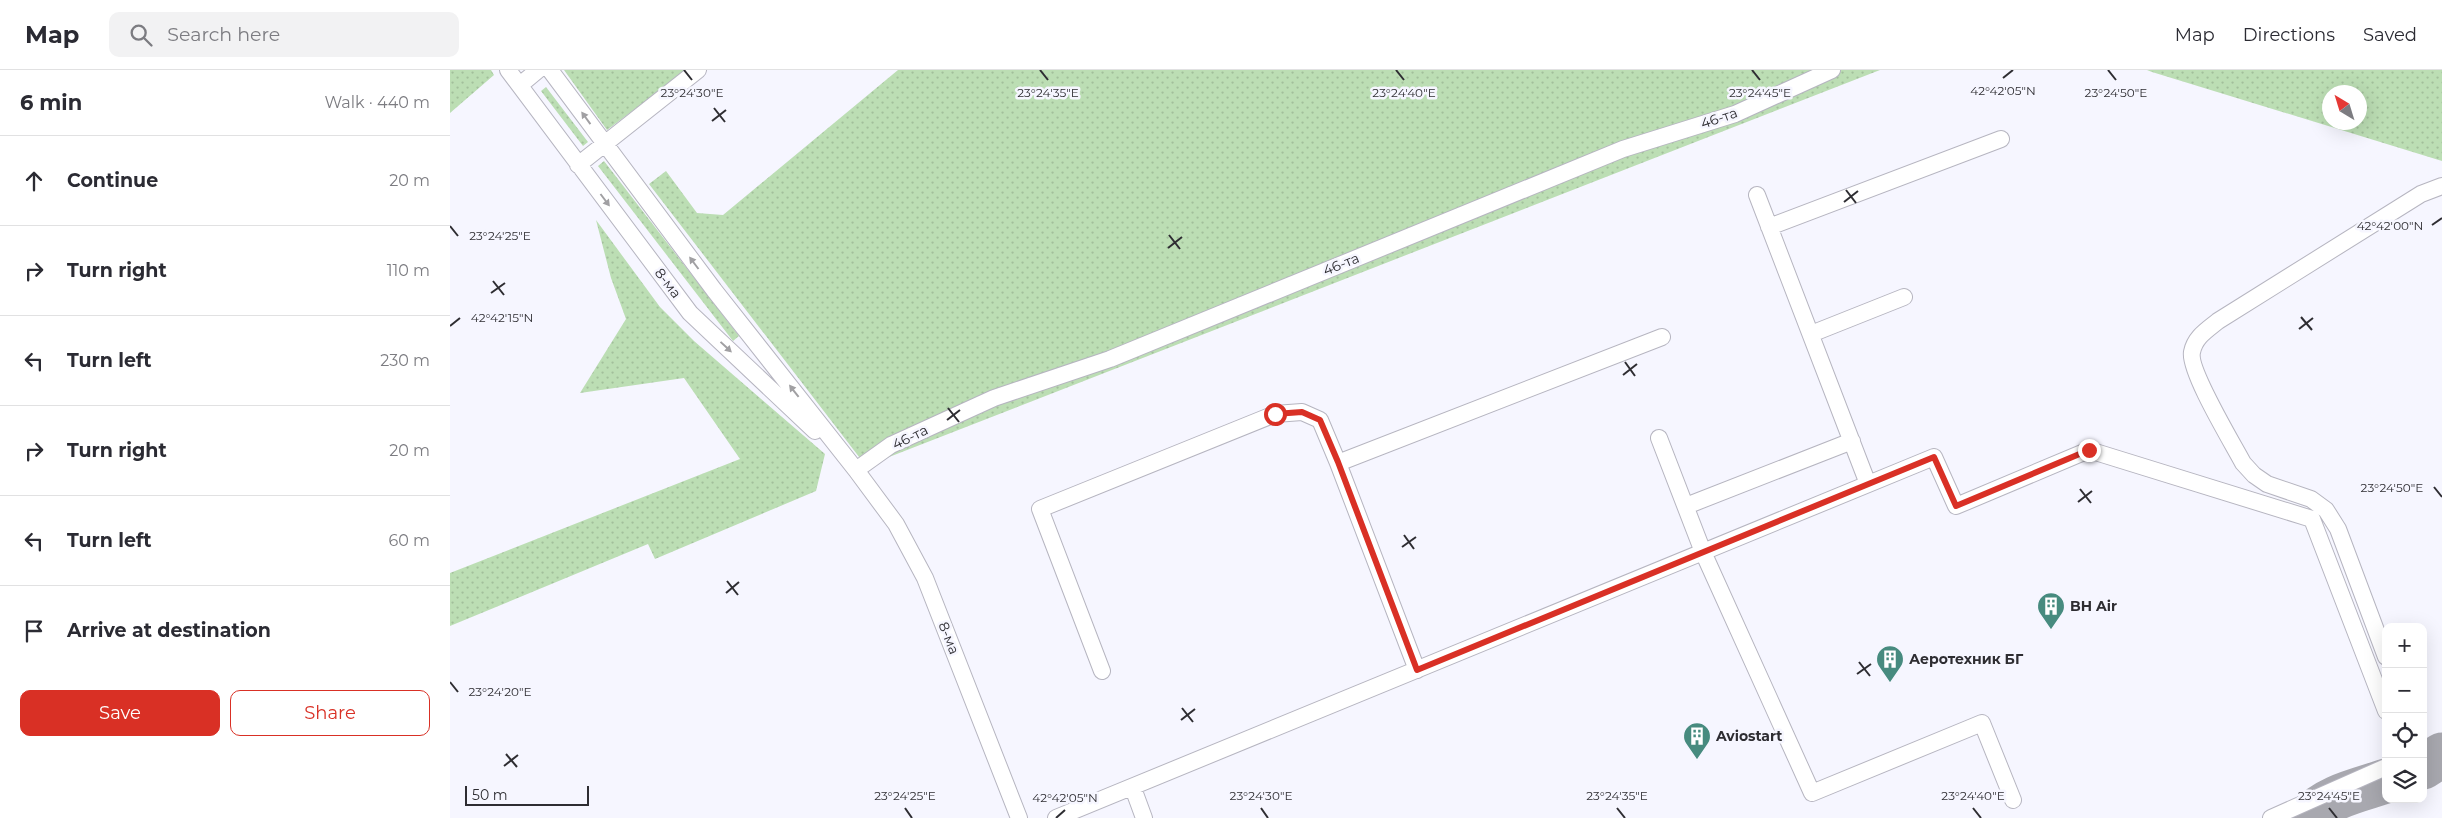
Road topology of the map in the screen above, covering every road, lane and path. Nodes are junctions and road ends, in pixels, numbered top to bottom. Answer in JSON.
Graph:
{"nodes":[{"id":1,"x":508,"y":70,"type":"edge"},
{"id":2,"x":538,"y":70,"type":"edge"},
{"id":3,"x":550,"y":70,"type":"edge"},
{"id":4,"x":698,"y":70,"type":"edge"},
{"id":5,"x":1832,"y":70,"type":"edge"},
{"id":6,"x":520,"y":85,"type":"junction"},
{"id":7,"x":2001,"y":139,"type":"dead end"},
{"id":8,"x":604,"y":143,"type":"junction"},
{"id":9,"x":578,"y":165,"type":"junction"},
{"id":10,"x":2442,"y":186,"type":"edge"},
{"id":11,"x":1757,"y":195,"type":"dead end"},
{"id":12,"x":1769,"y":227,"type":"junction"},
{"id":13,"x":1904,"y":297,"type":"dead end"},
{"id":14,"x":1811,"y":334,"type":"junction"},
{"id":15,"x":1662,"y":337,"type":"dead end"},
{"id":16,"x":1658,"y":438,"type":"dead end"},
{"id":17,"x":1852,"y":442,"type":"junction"},
{"id":18,"x":1338,"y":462,"type":"junction"},
{"id":19,"x":856,"y":470,"type":"junction"},
{"id":20,"x":1868,"y":484,"type":"junction"},
{"id":21,"x":1686,"y":506,"type":"junction"},
{"id":22,"x":1704,"y":552,"type":"junction"},
{"id":23,"x":2382,"y":646,"type":"edge"},
{"id":24,"x":1417,"y":670,"type":"junction"},
{"id":25,"x":1102,"y":671,"type":"dead end"},
{"id":26,"x":2382,"y":701,"type":"edge"},
{"id":27,"x":2382,"y":769,"type":"edge"},
{"id":28,"x":1132,"y":788,"type":"junction"},
{"id":29,"x":2013,"y":800,"type":"dead end"},
{"id":30,"x":1020,"y":818,"type":"edge"},
{"id":31,"x":1056,"y":818,"type":"edge"},
{"id":32,"x":1144,"y":818,"type":"edge"},
{"id":33,"x":2270,"y":818,"type":"edge"}],
"edges":[{"from":1,"to":6,"type":"street","name":"8-ма"},
{"from":2,"to":6,"type":"street"},
{"from":8,"to":3,"type":"street","name":"8-ма","one_way":true},
{"from":4,"to":8,"type":"street"},
{"from":5,"to":19,"type":"street","name":"46-та"},
{"from":6,"to":9,"type":"street","name":"8-ма"},
{"from":7,"to":12,"type":"street"},
{"from":8,"to":9,"type":"street"},
{"from":19,"to":8,"type":"street","name":"8-ма","one_way":true},
{"from":9,"to":19,"type":"street","name":"8-ма","one_way":true},
{"from":10,"to":23,"type":"street"},
{"from":11,"to":12,"type":"street"},
{"from":12,"to":14,"type":"street"},
{"from":13,"to":14,"type":"street"},
{"from":14,"to":17,"type":"street"},
{"from":15,"to":18,"type":"street"},
{"from":16,"to":21,"type":"street"},
{"from":17,"to":20,"type":"street"},
{"from":17,"to":21,"type":"street"},
{"from":18,"to":24,"type":"street"},
{"from":18,"to":25,"type":"street"},
{"from":19,"to":30,"type":"street","name":"8-ма"},
{"from":20,"to":22,"type":"street"},
{"from":20,"to":26,"type":"street"},
{"from":21,"to":22,"type":"street"},
{"from":22,"to":24,"type":"street"},
{"from":22,"to":29,"type":"street"},
{"from":24,"to":28,"type":"street"},
{"from":27,"to":33,"type":"street"},
{"from":28,"to":31,"type":"street"},
{"from":28,"to":32,"type":"street"}]}
